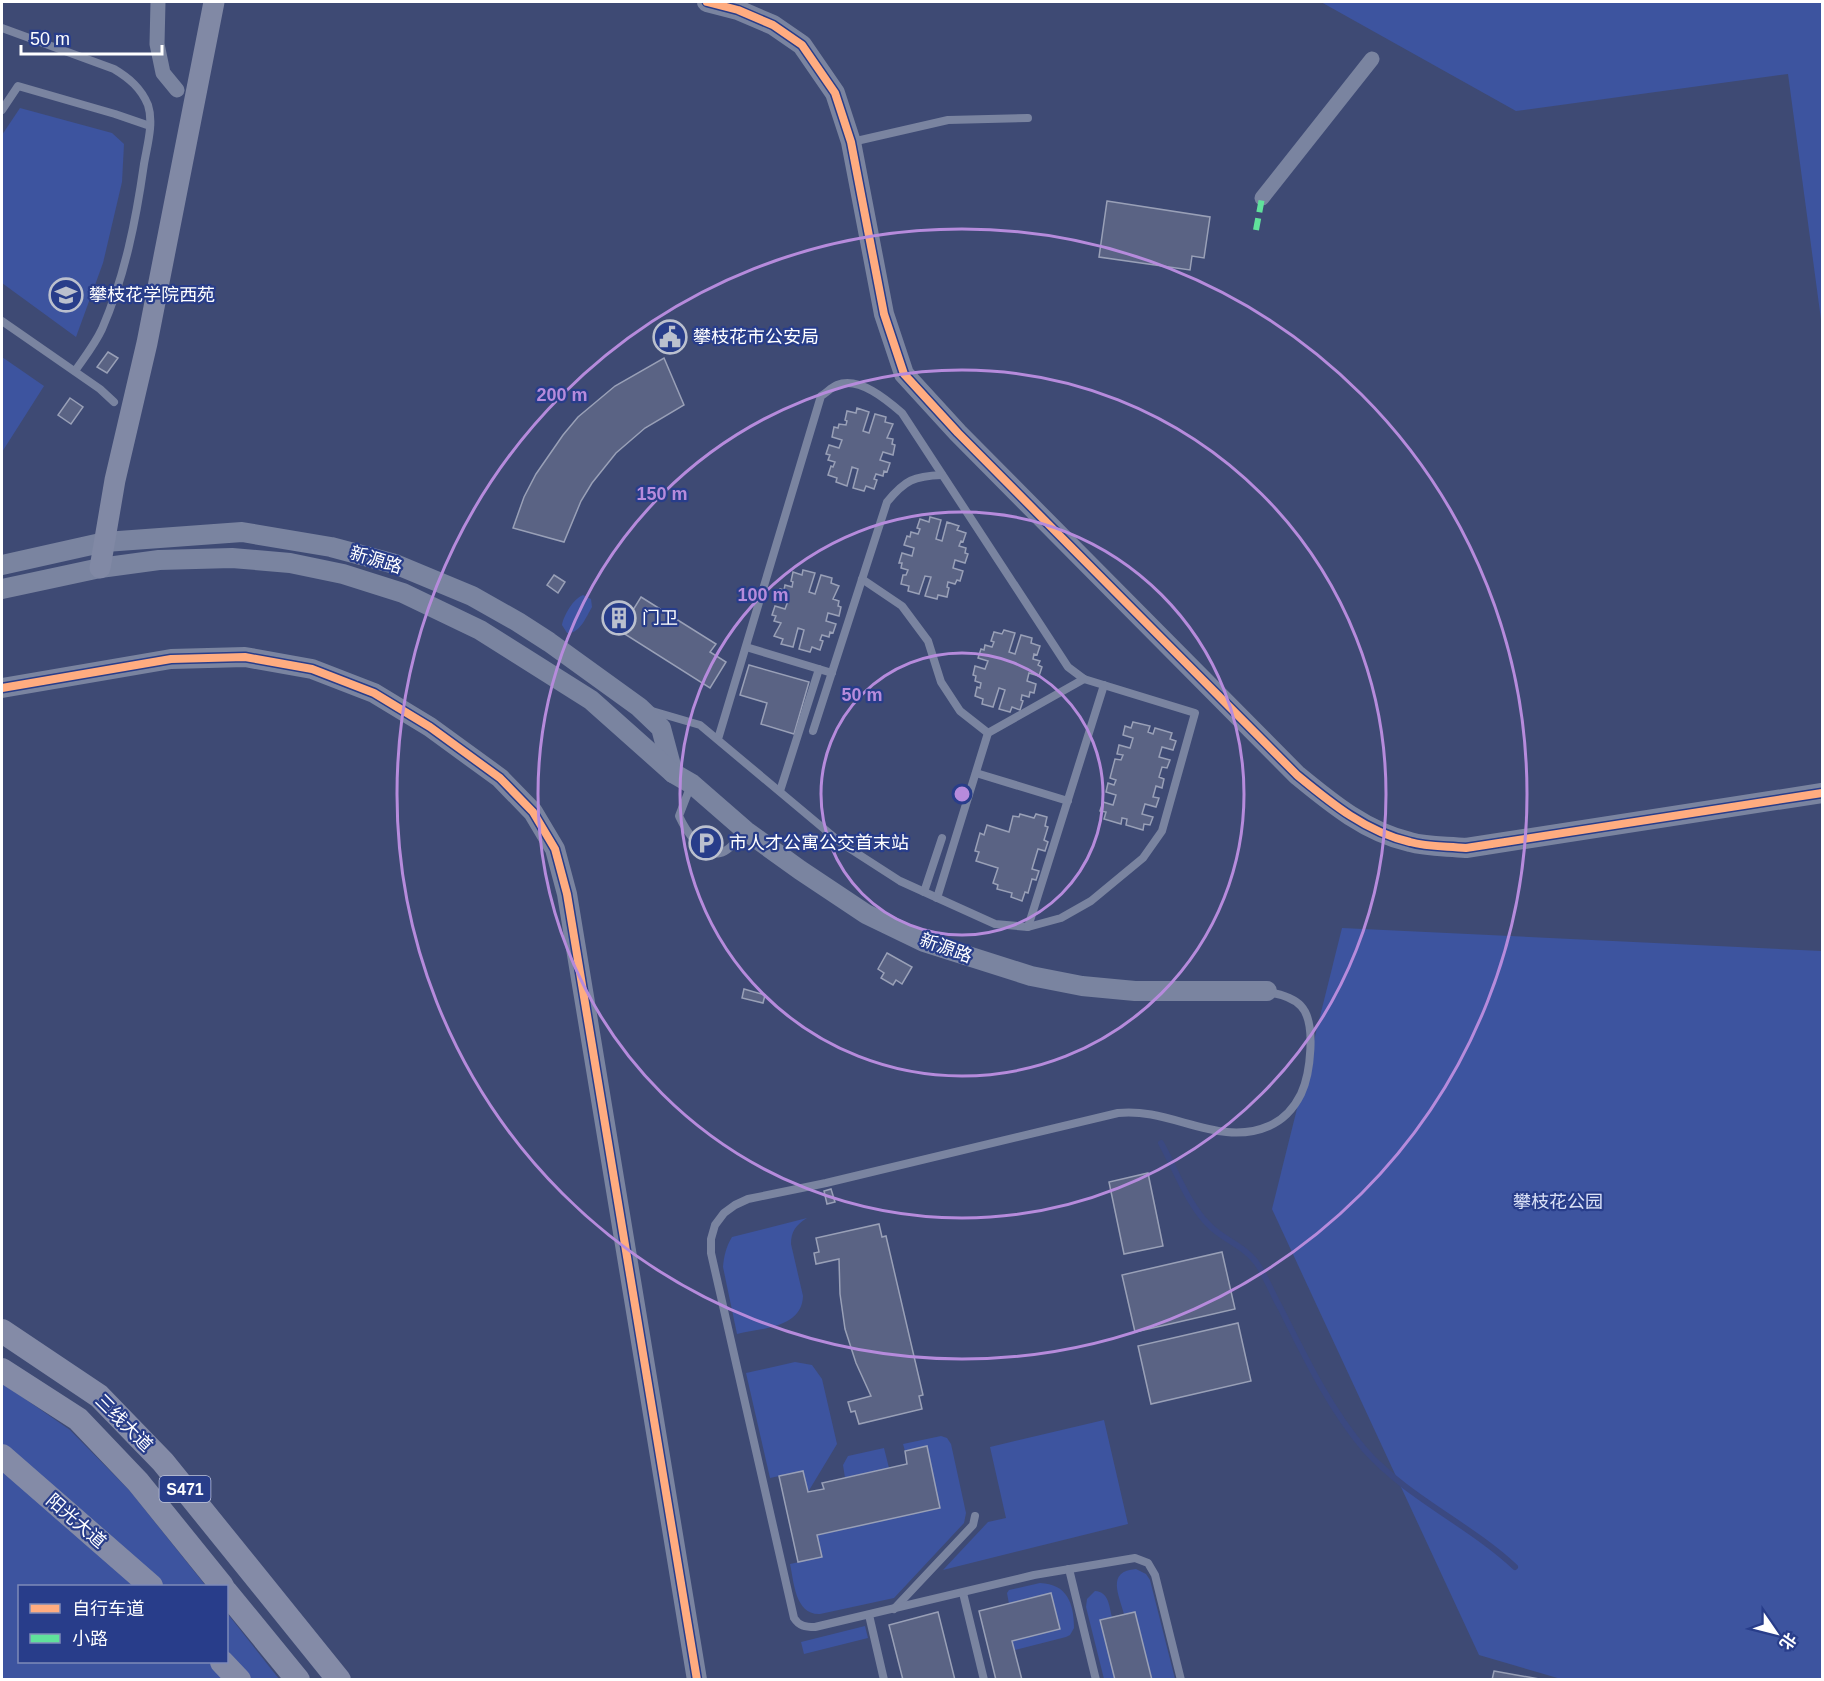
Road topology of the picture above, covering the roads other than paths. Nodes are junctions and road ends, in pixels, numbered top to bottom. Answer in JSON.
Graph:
{"nodes":[{"id":1,"x":158,"y":2,"type":"edge"},
{"id":2,"x":214,"y":2,"type":"edge"},
{"id":3,"x":707,"y":2,"type":"edge"},
{"id":4,"x":2,"y":28,"type":"edge"},
{"id":5,"x":1372,"y":59,"type":"dead end"},
{"id":6,"x":177,"y":90,"type":"dead end"},
{"id":7,"x":2,"y":110,"type":"edge"},
{"id":8,"x":1028,"y":118,"type":"dead end"},
{"id":9,"x":150,"y":126,"type":"junction"},
{"id":10,"x":851,"y":142,"type":"junction"},
{"id":11,"x":1262,"y":198,"type":"dead end"},
{"id":12,"x":2,"y":321,"type":"edge"},
{"id":13,"x":75,"y":371,"type":"junction"},
{"id":14,"x":114,"y":402,"type":"dead end"},
{"id":15,"x":942,"y":475,"type":"junction"},
{"id":16,"x":105,"y":542,"type":"junction"},
{"id":17,"x":2,"y":565,"type":"edge"},
{"id":18,"x":100,"y":568,"type":"junction"},
{"id":19,"x":862,"y":579,"type":"junction"},
{"id":20,"x":2,"y":589,"type":"edge"},
{"id":21,"x":746,"y":647,"type":"junction"},
{"id":22,"x":819,"y":669,"type":"junction"},
{"id":23,"x":832,"y":673,"type":"junction"},
{"id":24,"x":1084,"y":679,"type":"junction"},
{"id":25,"x":1104,"y":685,"type":"junction"},
{"id":26,"x":2,"y":688,"type":"edge"},
{"id":27,"x":639,"y":707,"type":"junction"},
{"id":28,"x":813,"y":731,"type":"dead end"},
{"id":29,"x":988,"y":733,"type":"junction"},
{"id":30,"x":718,"y":739,"type":"junction"},
{"id":31,"x":673,"y":772,"type":"junction"},
{"id":32,"x":976,"y":773,"type":"junction"},
{"id":33,"x":692,"y":784,"type":"junction"},
{"id":34,"x":780,"y":791,"type":"junction"},
{"id":35,"x":1822,"y":793,"type":"edge"},
{"id":36,"x":1068,"y":801,"type":"junction"},
{"id":37,"x":746,"y":831,"type":"junction"},
{"id":38,"x":942,"y":838,"type":"dead end"},
{"id":39,"x":924,"y":892,"type":"junction"},
{"id":40,"x":937,"y":898,"type":"junction"},
{"id":41,"x":1028,"y":927,"type":"junction"},
{"id":42,"x":1267,"y":991,"type":"joint"},
{"id":43,"x":2,"y":1331,"type":"edge"},
{"id":44,"x":2,"y":1370,"type":"edge"},
{"id":45,"x":2,"y":1456,"type":"edge"},
{"id":46,"x":975,"y":1516,"type":"dead end"},
{"id":47,"x":1069,"y":1569,"type":"junction"},
{"id":48,"x":149,"y":1585,"type":"edge"},
{"id":49,"x":220,"y":1585,"type":"edge"},
{"id":50,"x":963,"y":1593,"type":"junction"},
{"id":51,"x":228,"y":1594,"type":"edge"},
{"id":52,"x":894,"y":1609,"type":"junction"},
{"id":53,"x":868,"y":1615,"type":"junction"},
{"id":54,"x":223,"y":1663,"type":"edge"},
{"id":55,"x":239,"y":1680,"type":"edge"},
{"id":56,"x":298,"y":1680,"type":"edge"},
{"id":57,"x":339,"y":1680,"type":"edge"},
{"id":58,"x":697,"y":1680,"type":"edge"},
{"id":59,"x":884,"y":1680,"type":"edge"},
{"id":60,"x":984,"y":1680,"type":"edge"},
{"id":61,"x":1096,"y":1680,"type":"edge"},
{"id":62,"x":1181,"y":1680,"type":"edge"}],
"edges":[{"from":1,"to":6,"type":"street"},
{"from":2,"to":16,"type":"main road"},
{"from":3,"to":10,"type":"street"},
{"from":4,"to":9,"type":"lane"},
{"from":5,"to":11,"type":"street"},
{"from":7,"to":9,"type":"lane"},
{"from":8,"to":10,"type":"lane"},
{"from":9,"to":13,"type":"lane"},
{"from":10,"to":35,"type":"street"},
{"from":12,"to":13,"type":"lane"},
{"from":13,"to":14,"type":"lane"},
{"from":15,"to":19,"type":"lane"},
{"from":15,"to":21,"type":"lane"},
{"from":15,"to":24,"type":"lane"},
{"from":16,"to":17,"type":"street","name":"新源路"},
{"from":16,"to":18,"type":"main road"},
{"from":16,"to":27,"type":"street","name":"新源路"},
{"from":18,"to":20,"type":"street","name":"新源路"},
{"from":18,"to":31,"type":"street","name":"新源路"},
{"from":19,"to":23,"type":"lane"},
{"from":19,"to":29,"type":"lane"},
{"from":21,"to":22,"type":"lane"},
{"from":21,"to":30,"type":"lane"},
{"from":22,"to":23,"type":"lane"},
{"from":22,"to":34,"type":"lane"},
{"from":23,"to":28,"type":"lane"},
{"from":24,"to":25,"type":"lane"},
{"from":24,"to":29,"type":"lane"},
{"from":25,"to":36,"type":"lane"},
{"from":25,"to":41,"type":"lane"},
{"from":26,"to":58,"type":"street"},
{"from":27,"to":30,"type":"lane"},
{"from":27,"to":31,"type":"street","name":"新源路"},
{"from":29,"to":32,"type":"lane"},
{"from":30,"to":34,"type":"lane"},
{"from":31,"to":33,"type":"street","name":"新源路"},
{"from":32,"to":36,"type":"lane"},
{"from":32,"to":40,"type":"lane"},
{"from":33,"to":37,"type":"street","name":"新源路"},
{"from":33,"to":37,"type":"lane"},
{"from":34,"to":39,"type":"lane"},
{"from":36,"to":41,"type":"lane"},
{"from":37,"to":42,"type":"street","name":"新源路"},
{"from":38,"to":39,"type":"lane"},
{"from":39,"to":40,"type":"lane"},
{"from":40,"to":41,"type":"lane"},
{"from":42,"to":53,"type":"lane"},
{"from":43,"to":57,"type":"main road","name":"三线大道","number":"S471"},
{"from":44,"to":49,"type":"main road","name":"三线大道","number":"S471"},
{"from":45,"to":48,"type":"main road","name":"阳光大道"},
{"from":46,"to":52,"type":"lane"},
{"from":47,"to":50,"type":"lane"},
{"from":47,"to":61,"type":"lane"},
{"from":47,"to":62,"type":"lane"},
{"from":50,"to":52,"type":"lane"},
{"from":50,"to":60,"type":"lane"},
{"from":51,"to":56,"type":"main road"},
{"from":52,"to":53,"type":"lane"},
{"from":53,"to":59,"type":"lane"},
{"from":54,"to":55,"type":"main road"}]}
